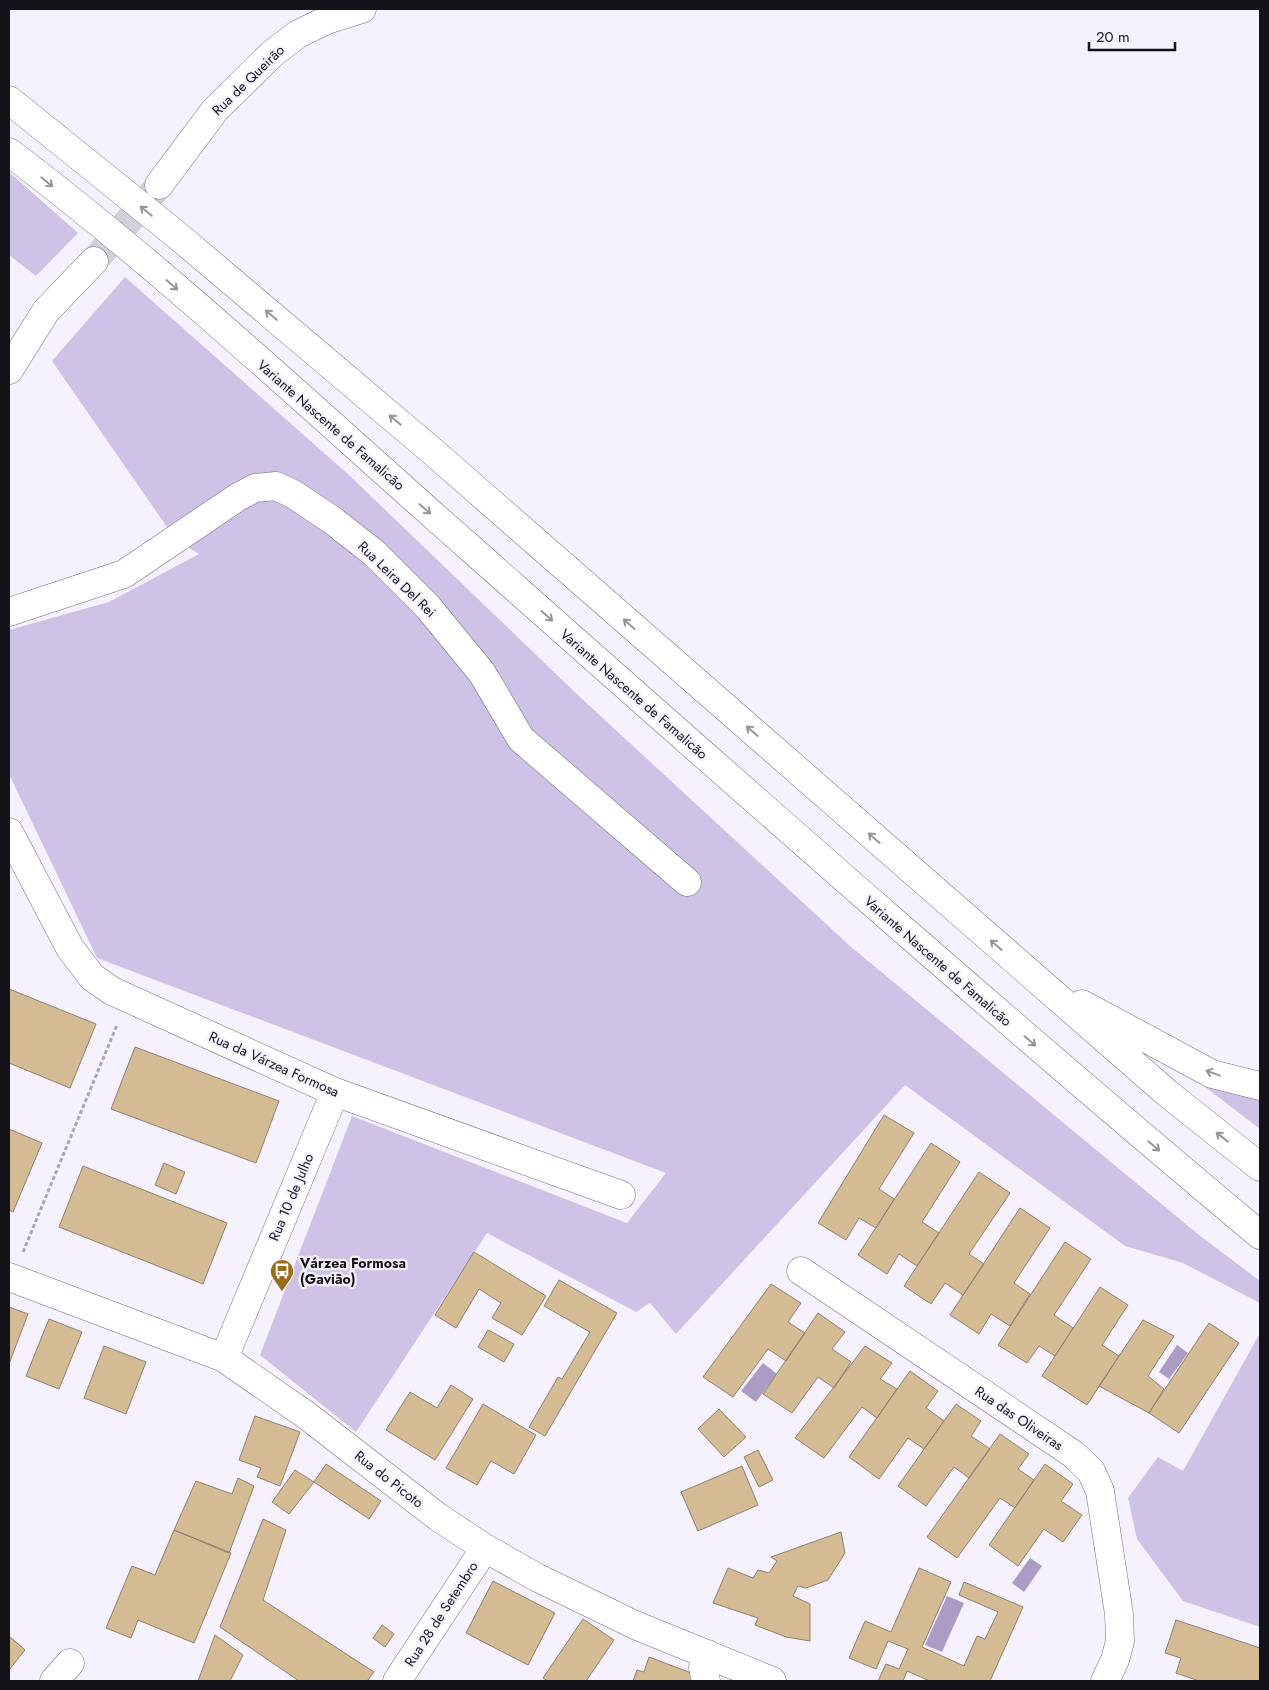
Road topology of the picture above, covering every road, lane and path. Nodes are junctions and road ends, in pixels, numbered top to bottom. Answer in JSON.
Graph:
{"nodes":[{"id":1,"x":362,"y":9,"type":"edge"},
{"id":2,"x":9,"y":100,"type":"edge"},
{"id":3,"x":9,"y":152,"type":"edge"},
{"id":4,"x":159,"y":185,"type":"tunnel mouth"},
{"id":5,"x":94,"y":261,"type":"tunnel mouth"},
{"id":6,"x":9,"y":370,"type":"edge"},
{"id":7,"x":9,"y":612,"type":"edge"},
{"id":8,"x":9,"y":832,"type":"edge"},
{"id":9,"x":687,"y":882,"type":"dead end"},
{"id":10,"x":1033,"y":977,"type":"junction"},
{"id":11,"x":128,"y":998,"type":"junction"},
{"id":12,"x":1260,"y":1086,"type":"edge"},
{"id":13,"x":335,"y":1092,"type":"junction"},
{"id":14,"x":1260,"y":1167,"type":"edge"},
{"id":15,"x":621,"y":1195,"type":"dead end"},
{"id":16,"x":1260,"y":1235,"type":"edge"},
{"id":17,"x":801,"y":1270,"type":"dead end"},
{"id":18,"x":10,"y":1277,"type":"edge"},
{"id":19,"x":224,"y":1358,"type":"junction"},
{"id":20,"x":484,"y":1548,"type":"junction"},
{"id":21,"x":708,"y":1654,"type":"junction"},
{"id":22,"x":397,"y":1681,"type":"edge"},
{"id":23,"x":706,"y":1681,"type":"edge"},
{"id":24,"x":772,"y":1681,"type":"edge"},
{"id":25,"x":1105,"y":1681,"type":"edge"}],
"edges":[{"from":1,"to":4,"type":"main road","name":"Rua de Queirão"},
{"from":10,"to":2,"type":"main road","one_way":true},
{"from":3,"to":16,"type":"main road","name":"Variante Nascente de Famalicão","one_way":true},
{"from":5,"to":6,"type":"main road"},
{"from":7,"to":9,"type":"main road","name":"Rua Leira Del Rei"},
{"from":8,"to":11,"type":"main road","name":"Rua da Várzea Formosa"},
{"from":12,"to":10,"type":"main road","one_way":true},
{"from":14,"to":10,"type":"main road","one_way":true},
{"from":11,"to":13,"type":"main road","name":"Rua da Várzea Formosa"},
{"from":11,"to":18,"type":"path"},
{"from":13,"to":15,"type":"main road","name":"Rua da Várzea Formosa"},
{"from":13,"to":19,"type":"main road","name":"Rua 10 de Julho"},
{"from":17,"to":25,"type":"main road","name":"Rua das Oliveiras"},
{"from":18,"to":19,"type":"main road","name":"Rua do Picoto"},
{"from":19,"to":20,"type":"main road","name":"Rua do Picoto"},
{"from":20,"to":21,"type":"main road","name":"Rua do Picoto"},
{"from":20,"to":22,"type":"main road","name":"Rua 28 de Setembro"},
{"from":21,"to":23,"type":"main road"},
{"from":21,"to":24,"type":"main road","name":"Rua do Picoto"}]}
